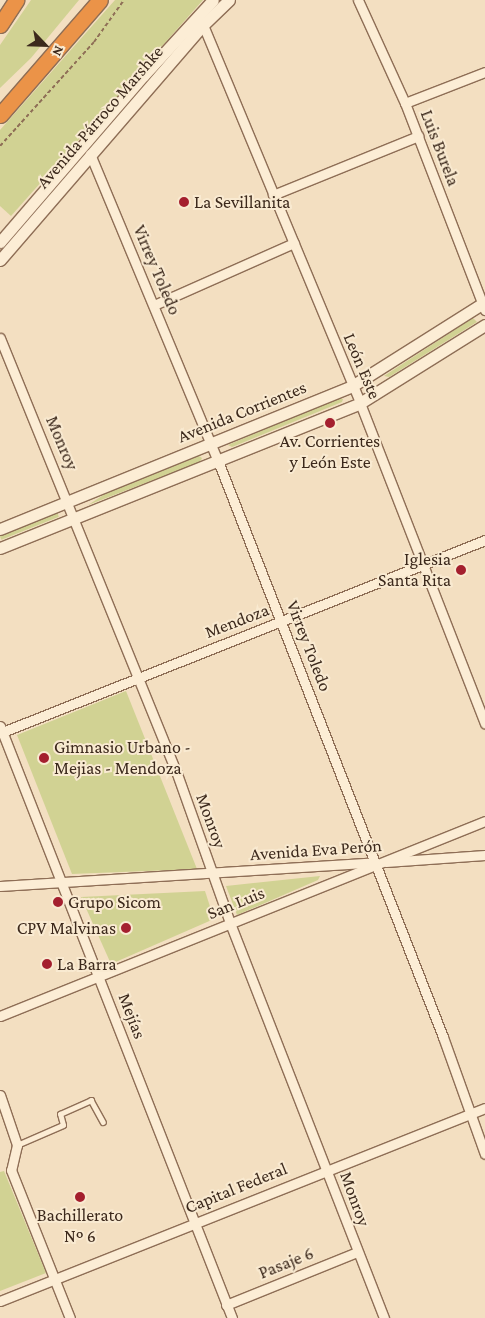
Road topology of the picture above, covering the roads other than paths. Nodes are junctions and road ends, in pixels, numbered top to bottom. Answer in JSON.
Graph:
{"nodes":[{"id":1,"x":16,"y":0,"type":"edge"},
{"id":2,"x":100,"y":0,"type":"edge"},
{"id":3,"x":213,"y":0,"type":"edge"},
{"id":4,"x":228,"y":0,"type":"edge"},
{"id":5,"x":358,"y":0,"type":"edge"},
{"id":6,"x":0,"y":25,"type":"edge"},
{"id":7,"x":203,"y":25,"type":"junction"},
{"id":8,"x":40,"y":67,"type":"junction"},
{"id":9,"x":485,"y":72,"type":"edge"},
{"id":10,"x":0,"y":103,"type":"edge"},
{"id":11,"x":405,"y":103,"type":"junction"},
{"id":12,"x":0,"y":115,"type":"edge"},
{"id":13,"x":418,"y":136,"type":"junction"},
{"id":14,"x":90,"y":154,"type":"junction"},
{"id":15,"x":273,"y":195,"type":"junction"},
{"id":16,"x":0,"y":242,"type":"edge"},
{"id":17,"x":294,"y":243,"type":"junction"},
{"id":18,"x":0,"y":260,"type":"edge"},
{"id":19,"x":154,"y":305,"type":"junction"},
{"id":20,"x":484,"y":305,"type":"edge"},
{"id":21,"x":485,"y":325,"type":"edge"},
{"id":22,"x":0,"y":338,"type":"edge"},
{"id":23,"x":352,"y":386,"type":"junction"},
{"id":24,"x":360,"y":403,"type":"junction"},
{"id":25,"x":211,"y":443,"type":"junction"},
{"id":26,"x":218,"y":461,"type":"junction"},
{"id":27,"x":70,"y":503,"type":"junction"},
{"id":28,"x":76,"y":518,"type":"junction"},
{"id":29,"x":0,"y":529,"type":"edge"},
{"id":30,"x":485,"y":540,"type":"edge"},
{"id":31,"x":0,"y":548,"type":"edge"},
{"id":32,"x":422,"y":565,"type":"junction"},
{"id":33,"x":282,"y":622,"type":"junction"},
{"id":34,"x":137,"y":677,"type":"junction"},
{"id":35,"x":485,"y":723,"type":"edge"},
{"id":36,"x":1,"y":730,"type":"edge"},
{"id":37,"x":485,"y":821,"type":"edge"},
{"id":38,"x":485,"y":855,"type":"edge"},
{"id":39,"x":376,"y":863,"type":"junction"},
{"id":40,"x":212,"y":874,"type":"junction"},
{"id":41,"x":61,"y":881,"type":"junction"},
{"id":42,"x":0,"y":886,"type":"edge"},
{"id":43,"x":230,"y":923,"type":"junction"},
{"id":44,"x":99,"y":976,"type":"junction"},
{"id":45,"x":0,"y":1016,"type":"edge"},
{"id":46,"x":0,"y":1095,"type":"edge"},
{"id":47,"x":485,"y":1108,"type":"edge"},
{"id":48,"x":469,"y":1114,"type":"junction"},
{"id":49,"x":103,"y":1122,"type":"dead end"},
{"id":50,"x":18,"y":1145,"type":"junction"},
{"id":51,"x":485,"y":1154,"type":"edge"},
{"id":52,"x":326,"y":1169,"type":"junction"},
{"id":53,"x":194,"y":1223,"type":"junction"},
{"id":54,"x":357,"y":1252,"type":"junction"},
{"id":55,"x":55,"y":1279,"type":"junction"},
{"id":56,"x":0,"y":1301,"type":"edge"},
{"id":57,"x":226,"y":1305,"type":"junction"},
{"id":58,"x":70,"y":1318,"type":"edge"},
{"id":59,"x":232,"y":1318,"type":"edge"},
{"id":60,"x":384,"y":1318,"type":"edge"}],
"edges":[{"from":1,"to":6,"type":"highway"},
{"from":2,"to":8,"type":"highway"},
{"from":3,"to":16,"type":"street","name":"Avenida Párroco Marshke"},
{"from":4,"to":7,"type":"street","name":"Avenida Párroco Marshke"},
{"from":5,"to":11,"type":"street","name":"Luis Burela"},
{"from":7,"to":14,"type":"street","name":"Avenida Párroco Marshke"},
{"from":7,"to":15,"type":"street","name":"León Este"},
{"from":8,"to":10,"type":"highway"},
{"from":8,"to":12,"type":"highway"},
{"from":9,"to":11,"type":"street"},
{"from":11,"to":13,"type":"street","name":"Luis Burela"},
{"from":13,"to":15,"type":"street"},
{"from":13,"to":20,"type":"street","name":"Luis Burela"},
{"from":14,"to":18,"type":"street","name":"Avenida Párroco Marshke"},
{"from":14,"to":19,"type":"street","name":"Virrey Toledo"},
{"from":15,"to":17,"type":"street","name":"León Este"},
{"from":17,"to":19,"type":"street"},
{"from":17,"to":23,"type":"street","name":"León Este"},
{"from":19,"to":25,"type":"street","name":"Virrey Toledo"},
{"from":20,"to":23,"type":"street","name":"Avenida Corrientes"},
{"from":21,"to":24,"type":"street","name":"Avenida Corrientes"},
{"from":22,"to":27,"type":"street","name":"Monroy"},
{"from":23,"to":24,"type":"street","name":"León Este"},
{"from":23,"to":25,"type":"street","name":"Avenida Corrientes"},
{"from":24,"to":26,"type":"street","name":"Avenida Corrientes"},
{"from":24,"to":32,"type":"street","name":"León Este"},
{"from":25,"to":26,"type":"street","name":"Virrey Toledo"},
{"from":25,"to":27,"type":"street","name":"Avenida Corrientes"},
{"from":26,"to":28,"type":"street","name":"Avenida Corrientes"},
{"from":26,"to":33,"type":"street","name":"Virrey Toledo"},
{"from":27,"to":28,"type":"street","name":"Monroy"},
{"from":27,"to":29,"type":"street","name":"Avenida Corrientes"},
{"from":28,"to":31,"type":"street","name":"Avenida Corrientes"},
{"from":28,"to":34,"type":"street","name":"Monroy"},
{"from":30,"to":32,"type":"street","name":"Mendoza"},
{"from":32,"to":33,"type":"street","name":"Mendoza"},
{"from":32,"to":35,"type":"street","name":"León Este"},
{"from":33,"to":34,"type":"street","name":"Mendoza"},
{"from":33,"to":39,"type":"street","name":"Virrey Toledo"},
{"from":34,"to":36,"type":"street","name":"Mendoza"},
{"from":34,"to":40,"type":"street","name":"Monroy"},
{"from":36,"to":41,"type":"street","name":"Mejías"},
{"from":37,"to":39,"type":"street","name":"San Luis"},
{"from":38,"to":39,"type":"street","name":"Avenida Eva Perón"},
{"from":39,"to":40,"type":"street","name":"Avenida Eva Perón"},
{"from":39,"to":43,"type":"street","name":"San Luis"},
{"from":39,"to":48,"type":"street","name":"Virrey Toledo"},
{"from":40,"to":41,"type":"street","name":"Avenida Eva Perón"},
{"from":40,"to":43,"type":"street","name":"Monroy"},
{"from":41,"to":42,"type":"street","name":"Avenida Eva Perón"},
{"from":41,"to":44,"type":"street","name":"Mejías"},
{"from":43,"to":44,"type":"street","name":"San Luis"},
{"from":43,"to":52,"type":"street","name":"Monroy"},
{"from":44,"to":45,"type":"street","name":"San Luis"},
{"from":44,"to":53,"type":"street","name":"Mejías"},
{"from":46,"to":50,"type":"street"},
{"from":47,"to":48,"type":"street","name":"Capital Federal"},
{"from":48,"to":51,"type":"street","name":"Virrey Toledo"},
{"from":48,"to":52,"type":"street","name":"Capital Federal"},
{"from":49,"to":50,"type":"lane"},
{"from":50,"to":55,"type":"street"},
{"from":52,"to":53,"type":"street","name":"Capital Federal"},
{"from":52,"to":54,"type":"street","name":"Monroy"},
{"from":53,"to":55,"type":"street","name":"Capital Federal"},
{"from":53,"to":57,"type":"street","name":"Mejías"},
{"from":54,"to":57,"type":"street","name":"Pasaje 6"},
{"from":54,"to":60,"type":"street","name":"Monroy"},
{"from":55,"to":56,"type":"street","name":"Capital Federal"},
{"from":55,"to":58,"type":"street"},
{"from":57,"to":59,"type":"street","name":"Mejías"}]}
